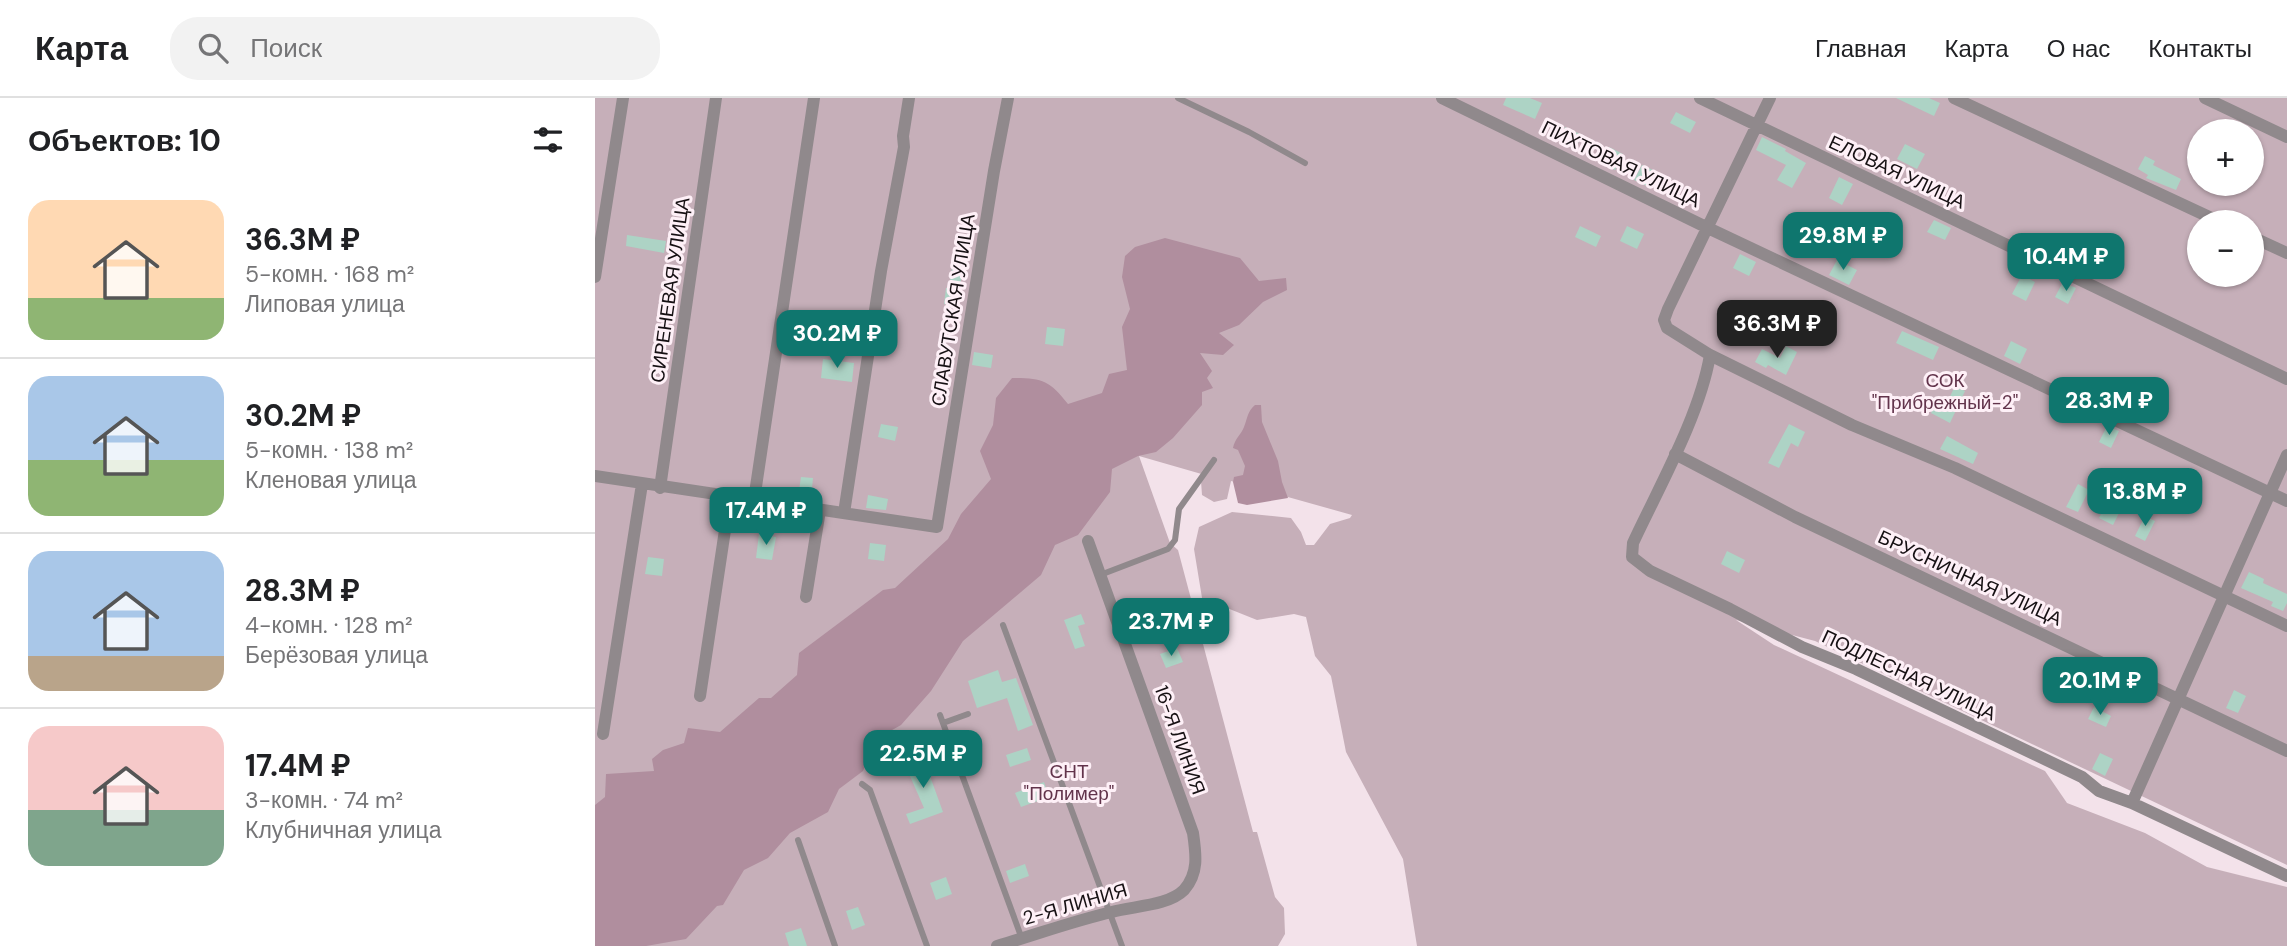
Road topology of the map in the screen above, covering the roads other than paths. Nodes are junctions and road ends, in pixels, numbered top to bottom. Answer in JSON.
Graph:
{"nodes":[{"id":1,"x":624,"y":98,"type":"edge"},
{"id":2,"x":716,"y":98,"type":"edge"},
{"id":3,"x":814,"y":98,"type":"edge"},
{"id":4,"x":909,"y":98,"type":"edge"},
{"id":5,"x":1008,"y":98,"type":"edge"},
{"id":6,"x":1178,"y":98,"type":"edge"},
{"id":7,"x":1442,"y":98,"type":"edge"},
{"id":8,"x":1700,"y":98,"type":"edge"},
{"id":9,"x":1770,"y":98,"type":"edge"},
{"id":10,"x":1954,"y":98,"type":"edge"},
{"id":11,"x":2205,"y":98,"type":"edge"},
{"id":12,"x":1757,"y":126,"type":"junction"},
{"id":13,"x":2287,"y":136,"type":"edge"},
{"id":14,"x":1305,"y":163,"type":"dead end"},
{"id":15,"x":2194,"y":210,"type":"edge"},
{"id":16,"x":1708,"y":228,"type":"junction"},
{"id":17,"x":2264,"y":242,"type":"edge"},
{"id":18,"x":2287,"y":253,"type":"edge"},
{"id":19,"x":595,"y":277,"type":"edge"},
{"id":20,"x":1710,"y":355,"type":"junction"},
{"id":21,"x":2287,"y":379,"type":"edge"},
{"id":22,"x":1675,"y":453,"type":"junction"},
{"id":23,"x":2287,"y":455,"type":"edge"},
{"id":24,"x":1214,"y":460,"type":"dead end"},
{"id":25,"x":595,"y":476,"type":"edge"},
{"id":26,"x":642,"y":484,"type":"junction"},
{"id":27,"x":660,"y":488,"type":"junction"},
{"id":28,"x":2270,"y":493,"type":"junction"},
{"id":29,"x":730,"y":497,"type":"junction"},
{"id":30,"x":754,"y":500,"type":"junction"},
{"id":31,"x":2287,"y":501,"type":"edge"},
{"id":32,"x":820,"y":510,"type":"junction"},
{"id":33,"x":844,"y":513,"type":"junction"},
{"id":34,"x":1088,"y":541,"type":"dead end"},
{"id":35,"x":1100,"y":575,"type":"junction"},
{"id":36,"x":2223,"y":595,"type":"junction"},
{"id":37,"x":806,"y":597,"type":"dead end"},
{"id":38,"x":1003,"y":625,"type":"dead end"},
{"id":39,"x":2287,"y":626,"type":"edge"},
{"id":40,"x":700,"y":696,"type":"dead end"},
{"id":41,"x":2177,"y":699,"type":"junction"},
{"id":42,"x":968,"y":714,"type":"dead end"},
{"id":43,"x":940,"y":715,"type":"dead end"},
{"id":44,"x":943,"y":723,"type":"junction"},
{"id":45,"x":603,"y":734,"type":"dead end"},
{"id":46,"x":2287,"y":751,"type":"edge"},
{"id":47,"x":862,"y":784,"type":"dead end"},
{"id":48,"x":2132,"y":803,"type":"junction"},
{"id":49,"x":798,"y":840,"type":"dead end"},
{"id":50,"x":2287,"y":876,"type":"edge"},
{"id":51,"x":1163,"y":901,"type":"joint"},
{"id":52,"x":1111,"y":912,"type":"junction"},
{"id":53,"x":1022,"y":939,"type":"junction"},
{"id":54,"x":835,"y":946,"type":"edge"},
{"id":55,"x":927,"y":946,"type":"edge"},
{"id":56,"x":997,"y":946,"type":"edge"},
{"id":57,"x":1122,"y":946,"type":"edge"}],
"edges":[{"from":1,"to":19,"type":"street"},
{"from":2,"to":27,"type":"street","name":"СИРЕНЕВАЯ УЛИЦА"},
{"from":3,"to":30,"type":"street"},
{"from":4,"to":33,"type":"street"},
{"from":5,"to":33,"type":"street","name":"СЛАВУТСКАЯ УЛИЦА"},
{"from":6,"to":14,"type":"lane"},
{"from":7,"to":16,"type":"street","name":"ПИХТОВАЯ УЛИЦА"},
{"from":8,"to":12,"type":"street","name":"ЕЛОВАЯ УЛИЦА"},
{"from":9,"to":12,"type":"street"},
{"from":10,"to":15,"type":"street"},
{"from":11,"to":13,"type":"street"},
{"from":12,"to":16,"type":"street"},
{"from":12,"to":21,"type":"street","name":"ЕЛОВАЯ УЛИЦА"},
{"from":16,"to":20,"type":"street"},
{"from":16,"to":28,"type":"street","name":"ПИХТОВАЯ УЛИЦА"},
{"from":17,"to":18,"type":"street"},
{"from":20,"to":22,"type":"street"},
{"from":20,"to":36,"type":"street"},
{"from":22,"to":41,"type":"street","name":"БРУСНИЧНАЯ УЛИЦА"},
{"from":22,"to":48,"type":"street","name":"ПОДЛЕСНАЯ УЛИЦА"},
{"from":23,"to":28,"type":"street"},
{"from":24,"to":35,"type":"lane"},
{"from":25,"to":26,"type":"street"},
{"from":26,"to":27,"type":"street"},
{"from":26,"to":45,"type":"street"},
{"from":27,"to":29,"type":"street"},
{"from":28,"to":31,"type":"street","name":"ПИХТОВАЯ УЛИЦА"},
{"from":28,"to":36,"type":"street"},
{"from":29,"to":30,"type":"street"},
{"from":29,"to":40,"type":"street"},
{"from":30,"to":32,"type":"street"},
{"from":32,"to":33,"type":"street"},
{"from":32,"to":37,"type":"street"},
{"from":34,"to":35,"type":"street","name":"16-Я ЛИНИЯ"},
{"from":35,"to":51,"type":"street","name":"16-Я ЛИНИЯ"},
{"from":36,"to":39,"type":"street"},
{"from":36,"to":41,"type":"street"},
{"from":38,"to":52,"type":"lane"},
{"from":41,"to":46,"type":"street","name":"БРУСНИЧНАЯ УЛИЦА"},
{"from":41,"to":48,"type":"street"},
{"from":42,"to":44,"type":"lane"},
{"from":43,"to":44,"type":"lane"},
{"from":44,"to":53,"type":"lane"},
{"from":47,"to":55,"type":"lane"},
{"from":48,"to":50,"type":"street","name":"ПОДЛЕСНАЯ УЛИЦА"},
{"from":49,"to":54,"type":"lane"},
{"from":51,"to":52,"type":"street","name":"2-Я ЛИНИЯ"},
{"from":52,"to":53,"type":"street","name":"2-Я ЛИНИЯ"},
{"from":52,"to":57,"type":"lane"},
{"from":53,"to":56,"type":"street","name":"2-Я ЛИНИЯ"}]}
